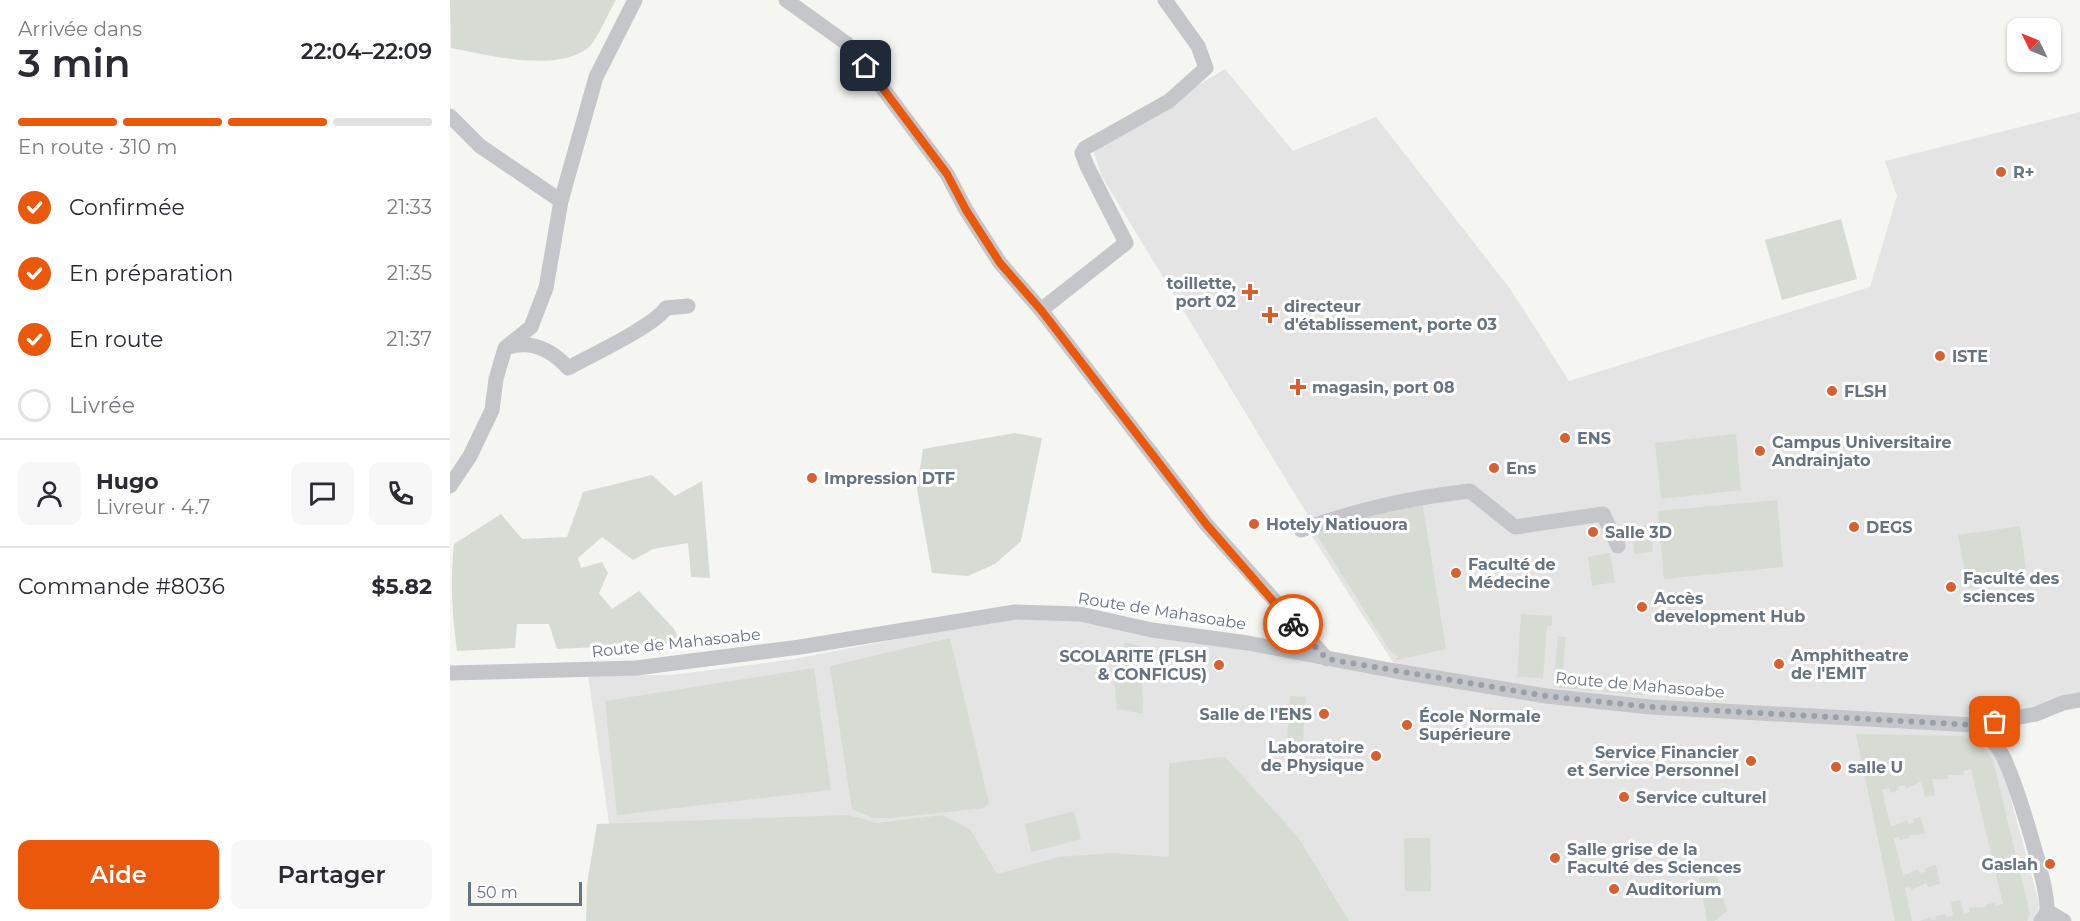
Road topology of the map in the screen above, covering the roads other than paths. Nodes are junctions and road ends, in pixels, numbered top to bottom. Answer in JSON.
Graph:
{"nodes":[{"id":1,"x":635,"y":0,"type":"edge"},
{"id":2,"x":786,"y":0,"type":"edge"},
{"id":3,"x":1165,"y":0,"type":"edge"},
{"id":4,"x":450,"y":116,"type":"edge"},
{"id":5,"x":561,"y":201,"type":"junction"},
{"id":6,"x":688,"y":306,"type":"dead end"},
{"id":7,"x":1041,"y":310,"type":"junction"},
{"id":8,"x":505,"y":348,"type":"junction"},
{"id":9,"x":450,"y":486,"type":"edge"},
{"id":10,"x":1301,"y":530,"type":"dead end"},
{"id":11,"x":1618,"y":546,"type":"dead end"},
{"id":12,"x":1327,"y":659,"type":"junction"},
{"id":13,"x":450,"y":673,"type":"edge"},
{"id":14,"x":2080,"y":700,"type":"edge"},
{"id":15,"x":1974,"y":725,"type":"junction"},
{"id":16,"x":2044,"y":916,"type":"edge"},
{"id":17,"x":2064,"y":921,"type":"edge"}],
"edges":[{"from":1,"to":5,"type":"street"},
{"from":2,"to":7,"type":"street"},
{"from":3,"to":7,"type":"street"},
{"from":4,"to":5,"type":"street"},
{"from":5,"to":8,"type":"street"},
{"from":6,"to":8,"type":"street"},
{"from":7,"to":12,"type":"street"},
{"from":8,"to":9,"type":"street"},
{"from":10,"to":11,"type":"street"},
{"from":12,"to":13,"type":"street","name":"Route de Mahasoabe"},
{"from":12,"to":15,"type":"street","name":"Route de Mahasoabe"},
{"from":14,"to":15,"type":"street","name":"Route de Mahasoabe"},
{"from":15,"to":16,"type":"street"},
{"from":16,"to":17,"type":"street"}]}
